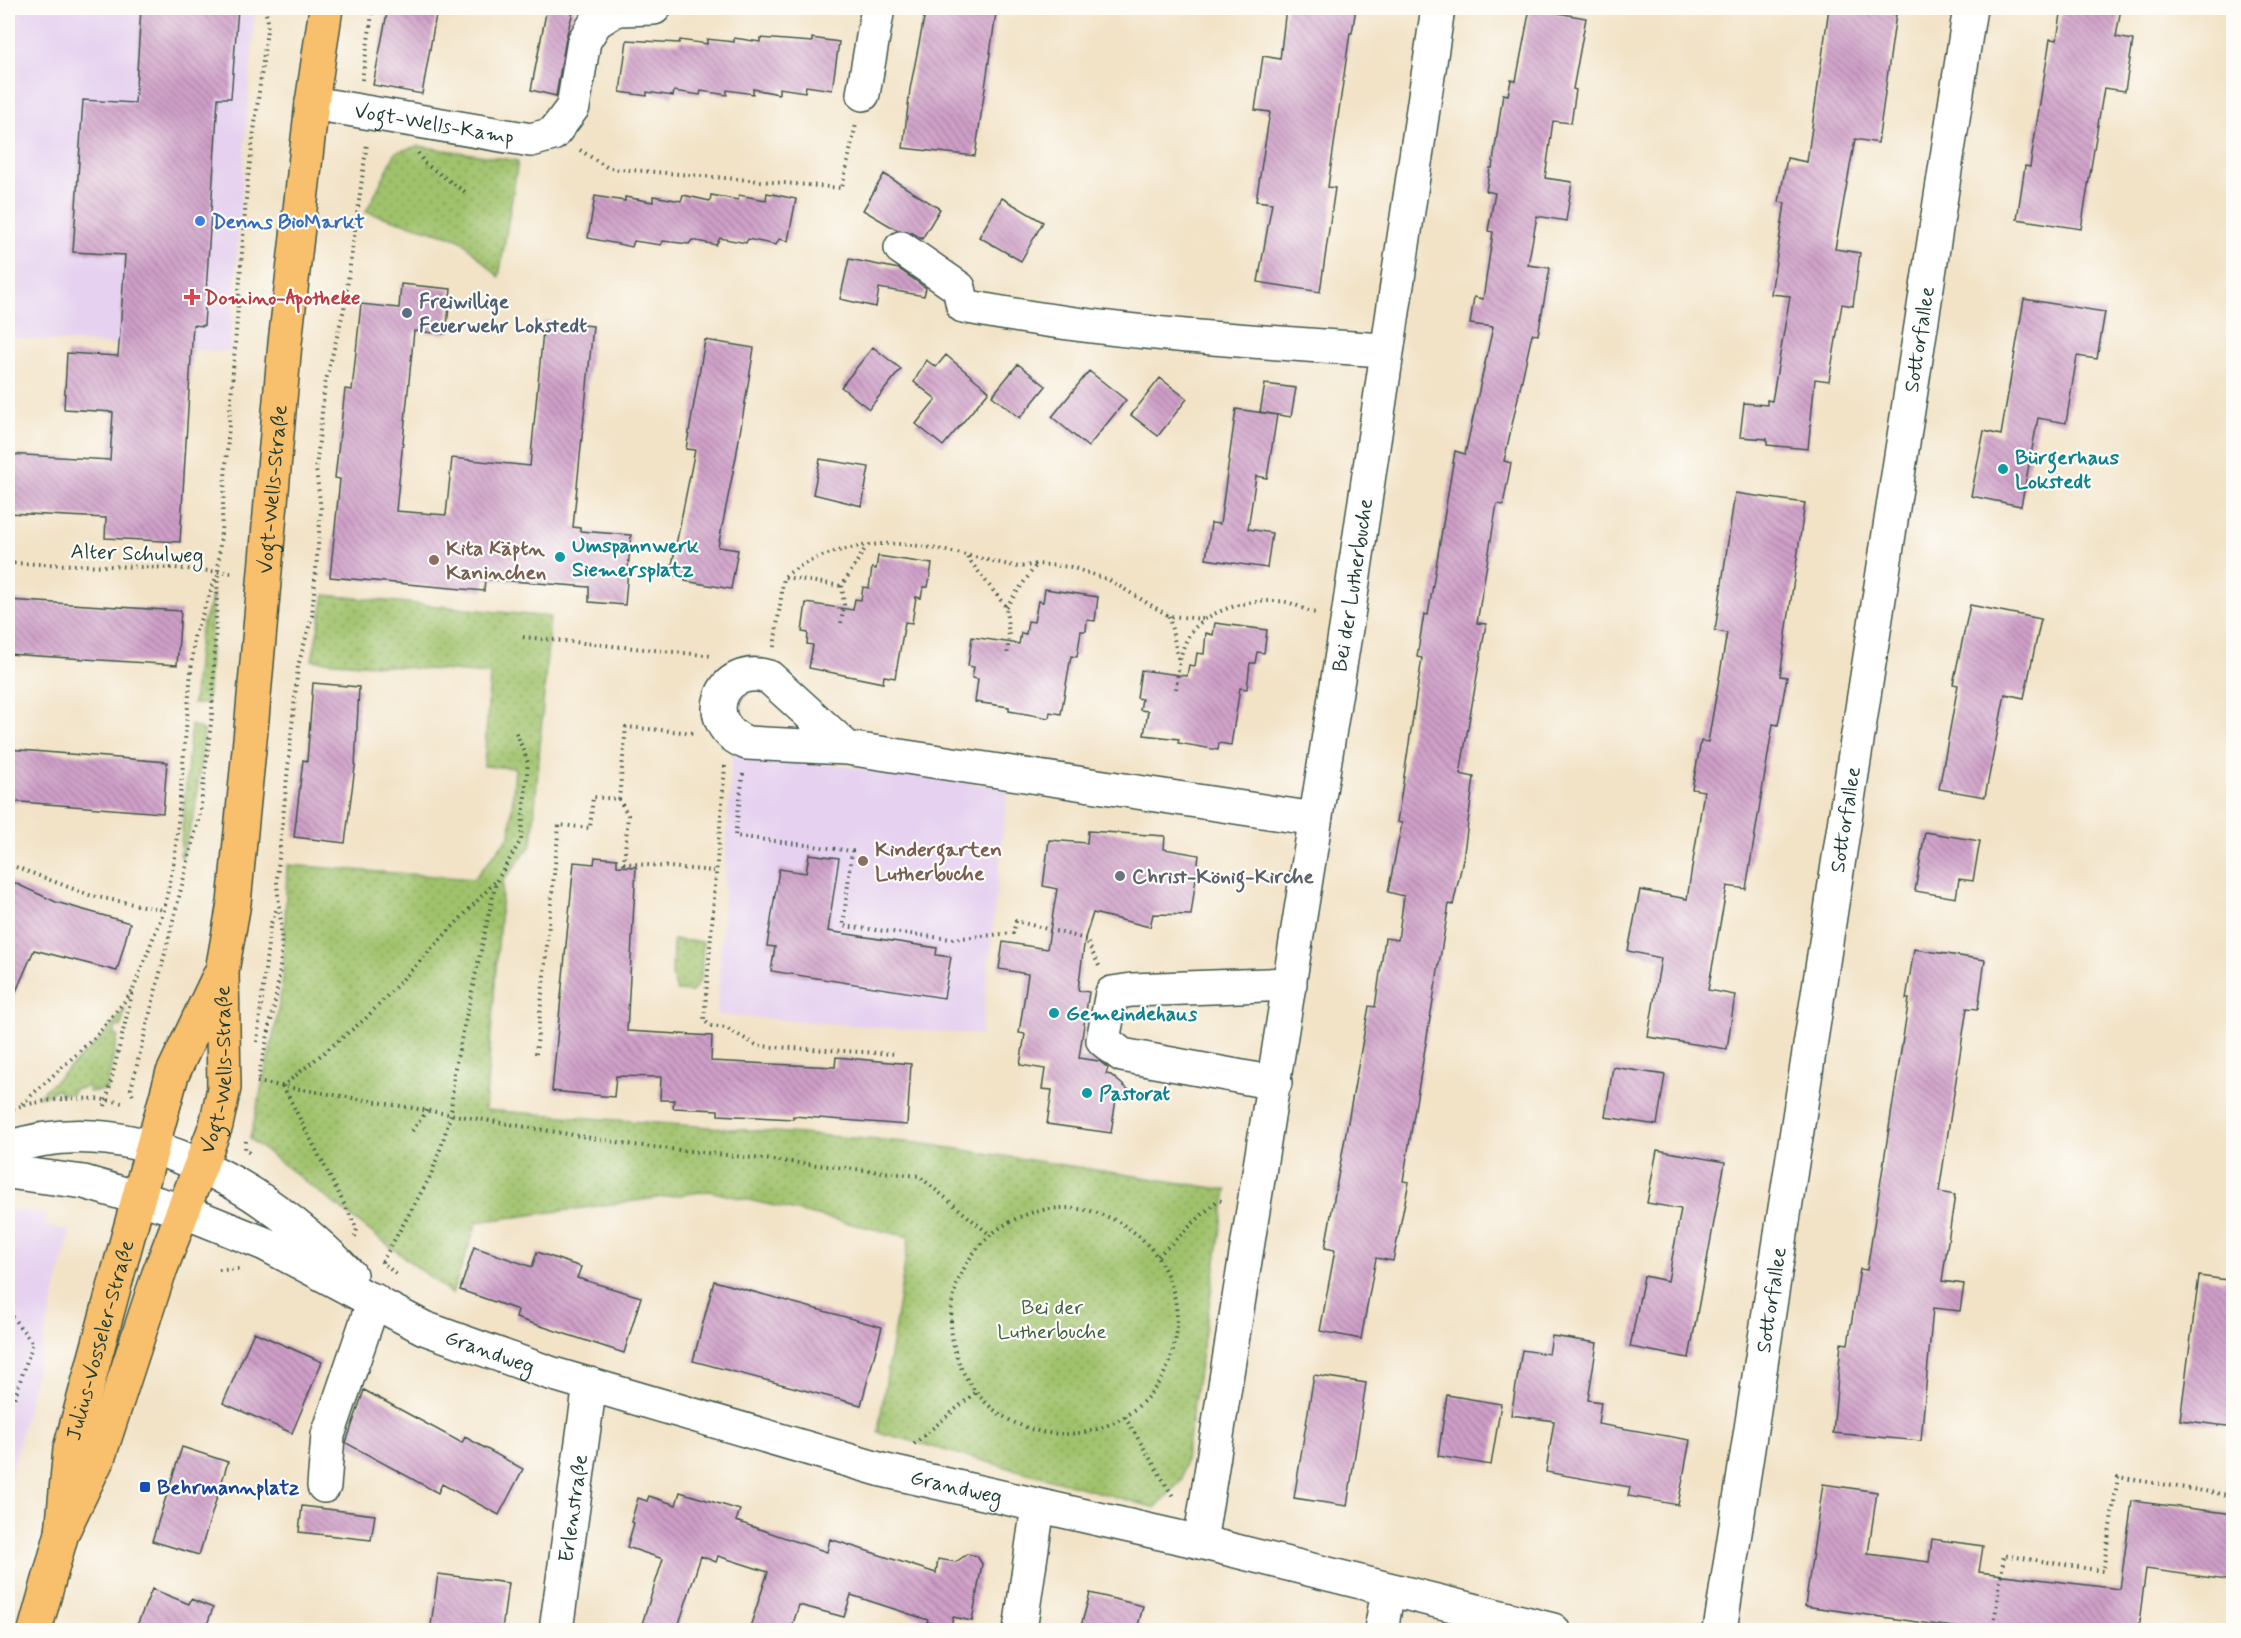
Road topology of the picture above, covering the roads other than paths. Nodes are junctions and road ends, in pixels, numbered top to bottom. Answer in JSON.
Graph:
{"nodes":[{"id":1,"x":326,"y":8,"type":"edge"},
{"id":2,"x":654,"y":8,"type":"edge"},
{"id":3,"x":878,"y":8,"type":"edge"},
{"id":4,"x":1438,"y":8,"type":"edge"},
{"id":5,"x":1970,"y":8,"type":"edge"},
{"id":6,"x":863,"y":94,"type":"road end"},
{"id":7,"x":312,"y":103,"type":"junction"},
{"id":8,"x":901,"y":248,"type":"dead end"},
{"id":9,"x":1386,"y":350,"type":"junction"},
{"id":10,"x":846,"y":748,"type":"junction"},
{"id":11,"x":1315,"y":819,"type":"junction"},
{"id":12,"x":222,"y":971,"type":"junction"},
{"id":13,"x":1290,"y":984,"type":"junction"},
{"id":14,"x":1275,"y":1083,"type":"junction"},
{"id":15,"x":8,"y":1148,"type":"edge"},
{"id":16,"x":153,"y":1148,"type":"junction"},
{"id":17,"x":201,"y":1167,"type":"junction"},
{"id":18,"x":8,"y":1172,"type":"edge"},
{"id":19,"x":140,"y":1196,"type":"junction"},
{"id":20,"x":183,"y":1211,"type":"junction"},
{"id":21,"x":374,"y":1300,"type":"junction"},
{"id":22,"x":590,"y":1384,"type":"junction"},
{"id":23,"x":324,"y":1486,"type":"dead end"},
{"id":24,"x":1038,"y":1507,"type":"junction"},
{"id":25,"x":62,"y":1533,"type":"junction"},
{"id":26,"x":1200,"y":1542,"type":"junction"},
{"id":27,"x":1388,"y":1590,"type":"junction"},
{"id":28,"x":35,"y":1630,"type":"edge"},
{"id":29,"x":556,"y":1630,"type":"edge"},
{"id":30,"x":1020,"y":1630,"type":"edge"},
{"id":31,"x":1381,"y":1630,"type":"edge"},
{"id":32,"x":1552,"y":1630,"type":"edge"},
{"id":33,"x":1720,"y":1630,"type":"edge"}],
"edges":[{"from":1,"to":7,"type":"main road","name":"Vogt-Wells-Straße"},
{"from":2,"to":7,"type":"street","name":"Vogt-Wells-Kamp"},
{"from":3,"to":6,"type":"street"},
{"from":4,"to":9,"type":"street","name":"Bei der Lutherbuche"},
{"from":5,"to":33,"type":"street","name":"Sottorfallee"},
{"from":7,"to":12,"type":"main road","name":"Vogt-Wells-Straße"},
{"from":8,"to":9,"type":"street"},
{"from":9,"to":11,"type":"street","name":"Bei der Lutherbuche"},
{"from":10,"to":10,"type":"street"},
{"from":10,"to":11,"type":"street"},
{"from":11,"to":13,"type":"street","name":"Bei der Lutherbuche"},
{"from":12,"to":16,"type":"main road","name":"Vogt-Wells-Straße"},
{"from":12,"to":17,"type":"main road","name":"Vogt-Wells-Straße"},
{"from":13,"to":14,"type":"street","name":"Bei der Lutherbuche"},
{"from":13,"to":14,"type":"street"},
{"from":14,"to":26,"type":"street","name":"Bei der Lutherbuche"},
{"from":15,"to":16,"type":"street"},
{"from":16,"to":17,"type":"street","name":"Grandweg"},
{"from":16,"to":19,"type":"main road","name":"Julius-Vosseler-Straße"},
{"from":17,"to":20,"type":"main road","name":"Julius-Vosseler-Straße"},
{"from":17,"to":21,"type":"street","name":"Grandweg"},
{"from":18,"to":19,"type":"street"},
{"from":19,"to":20,"type":"street","name":"Grandweg"},
{"from":19,"to":25,"type":"main road","name":"Julius-Vosseler-Straße"},
{"from":20,"to":21,"type":"street","name":"Grandweg"},
{"from":20,"to":25,"type":"main road","name":"Julius-Vosseler-Straße"},
{"from":21,"to":22,"type":"street","name":"Grandweg"},
{"from":21,"to":23,"type":"street"},
{"from":22,"to":24,"type":"street","name":"Grandweg"},
{"from":22,"to":29,"type":"street","name":"Erlenstraße"},
{"from":24,"to":26,"type":"street","name":"Grandweg"},
{"from":24,"to":30,"type":"street"},
{"from":25,"to":28,"type":"main road","name":"Julius-Vosseler-Straße"},
{"from":26,"to":27,"type":"street","name":"Grandweg"},
{"from":27,"to":31,"type":"street"},
{"from":27,"to":32,"type":"street","name":"Grandweg"}]}
